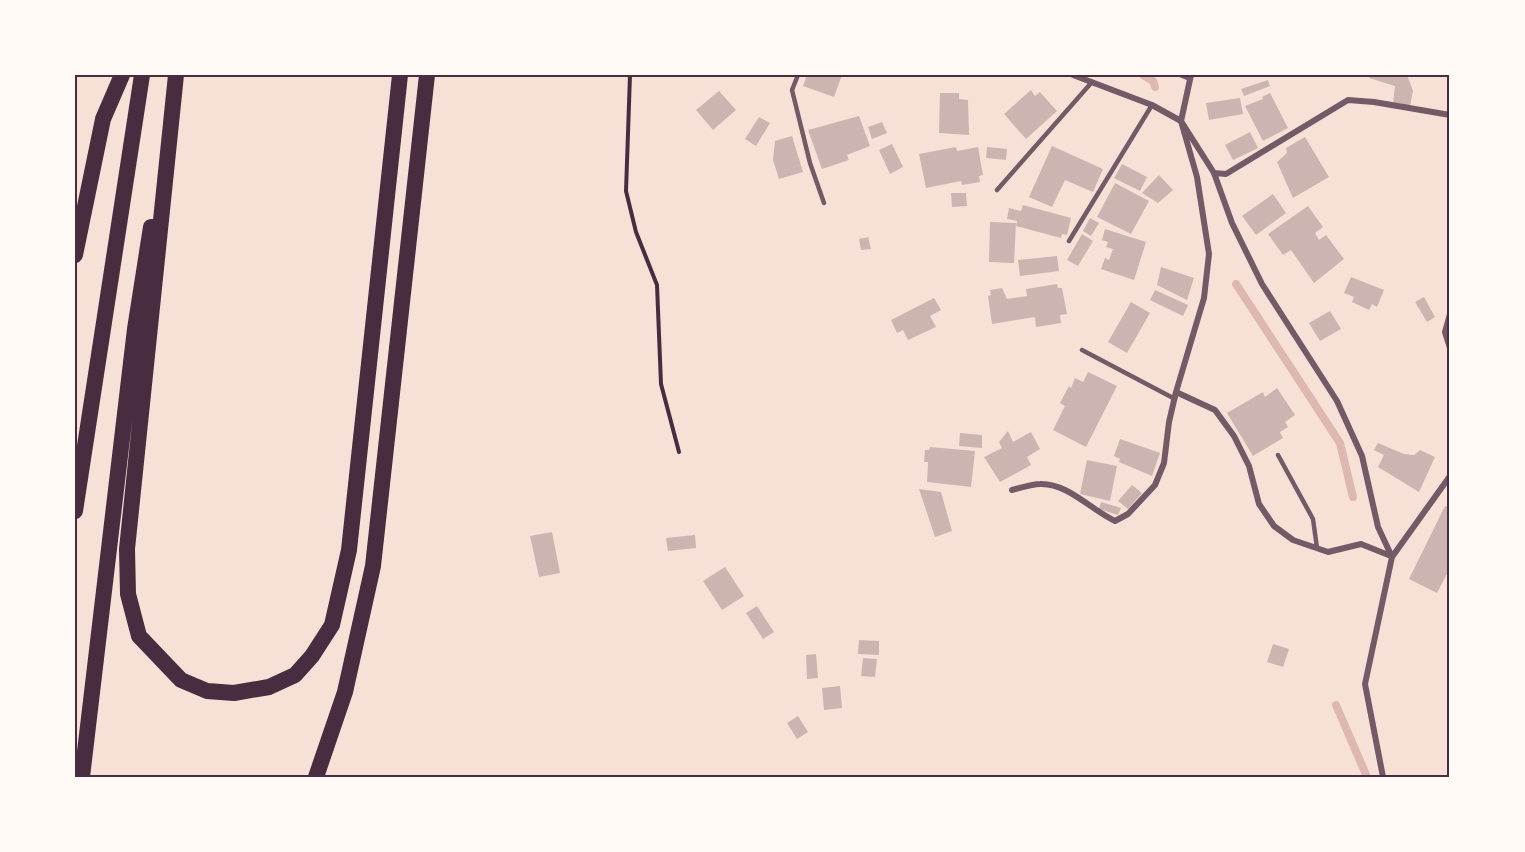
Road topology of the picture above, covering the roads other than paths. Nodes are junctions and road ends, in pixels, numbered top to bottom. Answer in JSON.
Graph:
{"nodes":[{"id":1,"x":122,"y":75,"type":"edge"},
{"id":2,"x":142,"y":75,"type":"edge"},
{"id":3,"x":176,"y":75,"type":"edge"},
{"id":4,"x":400,"y":75,"type":"edge"},
{"id":5,"x":427,"y":75,"type":"edge"},
{"id":6,"x":798,"y":75,"type":"edge"},
{"id":7,"x":1073,"y":75,"type":"edge"},
{"id":8,"x":1180,"y":75,"type":"edge"},
{"id":9,"x":1191,"y":77,"type":"edge"},
{"id":10,"x":1092,"y":82,"type":"junction"},
{"id":11,"x":1152,"y":105,"type":"junction"},
{"id":12,"x":1450,"y":115,"type":"edge"},
{"id":13,"x":1181,"y":121,"type":"junction"},
{"id":14,"x":1214,"y":173,"type":"junction"},
{"id":15,"x":997,"y":190,"type":"dead end"},
{"id":16,"x":824,"y":203,"type":"dead end"},
{"id":17,"x":1069,"y":241,"type":"dead end"},
{"id":18,"x":75,"y":255,"type":"edge"},
{"id":19,"x":1450,"y":314,"type":"edge"},
{"id":20,"x":1450,"y":348,"type":"edge"},
{"id":21,"x":1082,"y":350,"type":"dead end"},
{"id":22,"x":1176,"y":395,"type":"junction"},
{"id":23,"x":1278,"y":455,"type":"dead end"},
{"id":24,"x":1450,"y":476,"type":"edge"},
{"id":25,"x":1012,"y":490,"type":"dead end"},
{"id":26,"x":75,"y":511,"type":"edge"},
{"id":27,"x":1317,"y":548,"type":"junction"},
{"id":28,"x":1392,"y":556,"type":"junction"},
{"id":29,"x":82,"y":777,"type":"edge"},
{"id":30,"x":316,"y":777,"type":"edge"},
{"id":31,"x":1383,"y":777,"type":"edge"}],
"edges":[{"from":1,"to":18,"type":"highway"},
{"from":2,"to":26,"type":"highway"},
{"from":3,"to":4,"type":"highway"},
{"from":3,"to":29,"type":"highway"},
{"from":5,"to":30,"type":"highway"},
{"from":6,"to":16,"type":"lane"},
{"from":7,"to":10,"type":"street"},
{"from":8,"to":9,"type":"lane"},
{"from":9,"to":13,"type":"street"},
{"from":10,"to":11,"type":"street"},
{"from":10,"to":15,"type":"lane"},
{"from":11,"to":13,"type":"street"},
{"from":11,"to":17,"type":"lane"},
{"from":12,"to":14,"type":"street"},
{"from":13,"to":14,"type":"street"},
{"from":13,"to":22,"type":"street"},
{"from":14,"to":28,"type":"street"},
{"from":19,"to":20,"type":"street"},
{"from":21,"to":22,"type":"lane"},
{"from":22,"to":25,"type":"street"},
{"from":22,"to":27,"type":"street"},
{"from":23,"to":27,"type":"lane"},
{"from":24,"to":28,"type":"street"},
{"from":27,"to":28,"type":"street"},
{"from":28,"to":31,"type":"street"}]}
